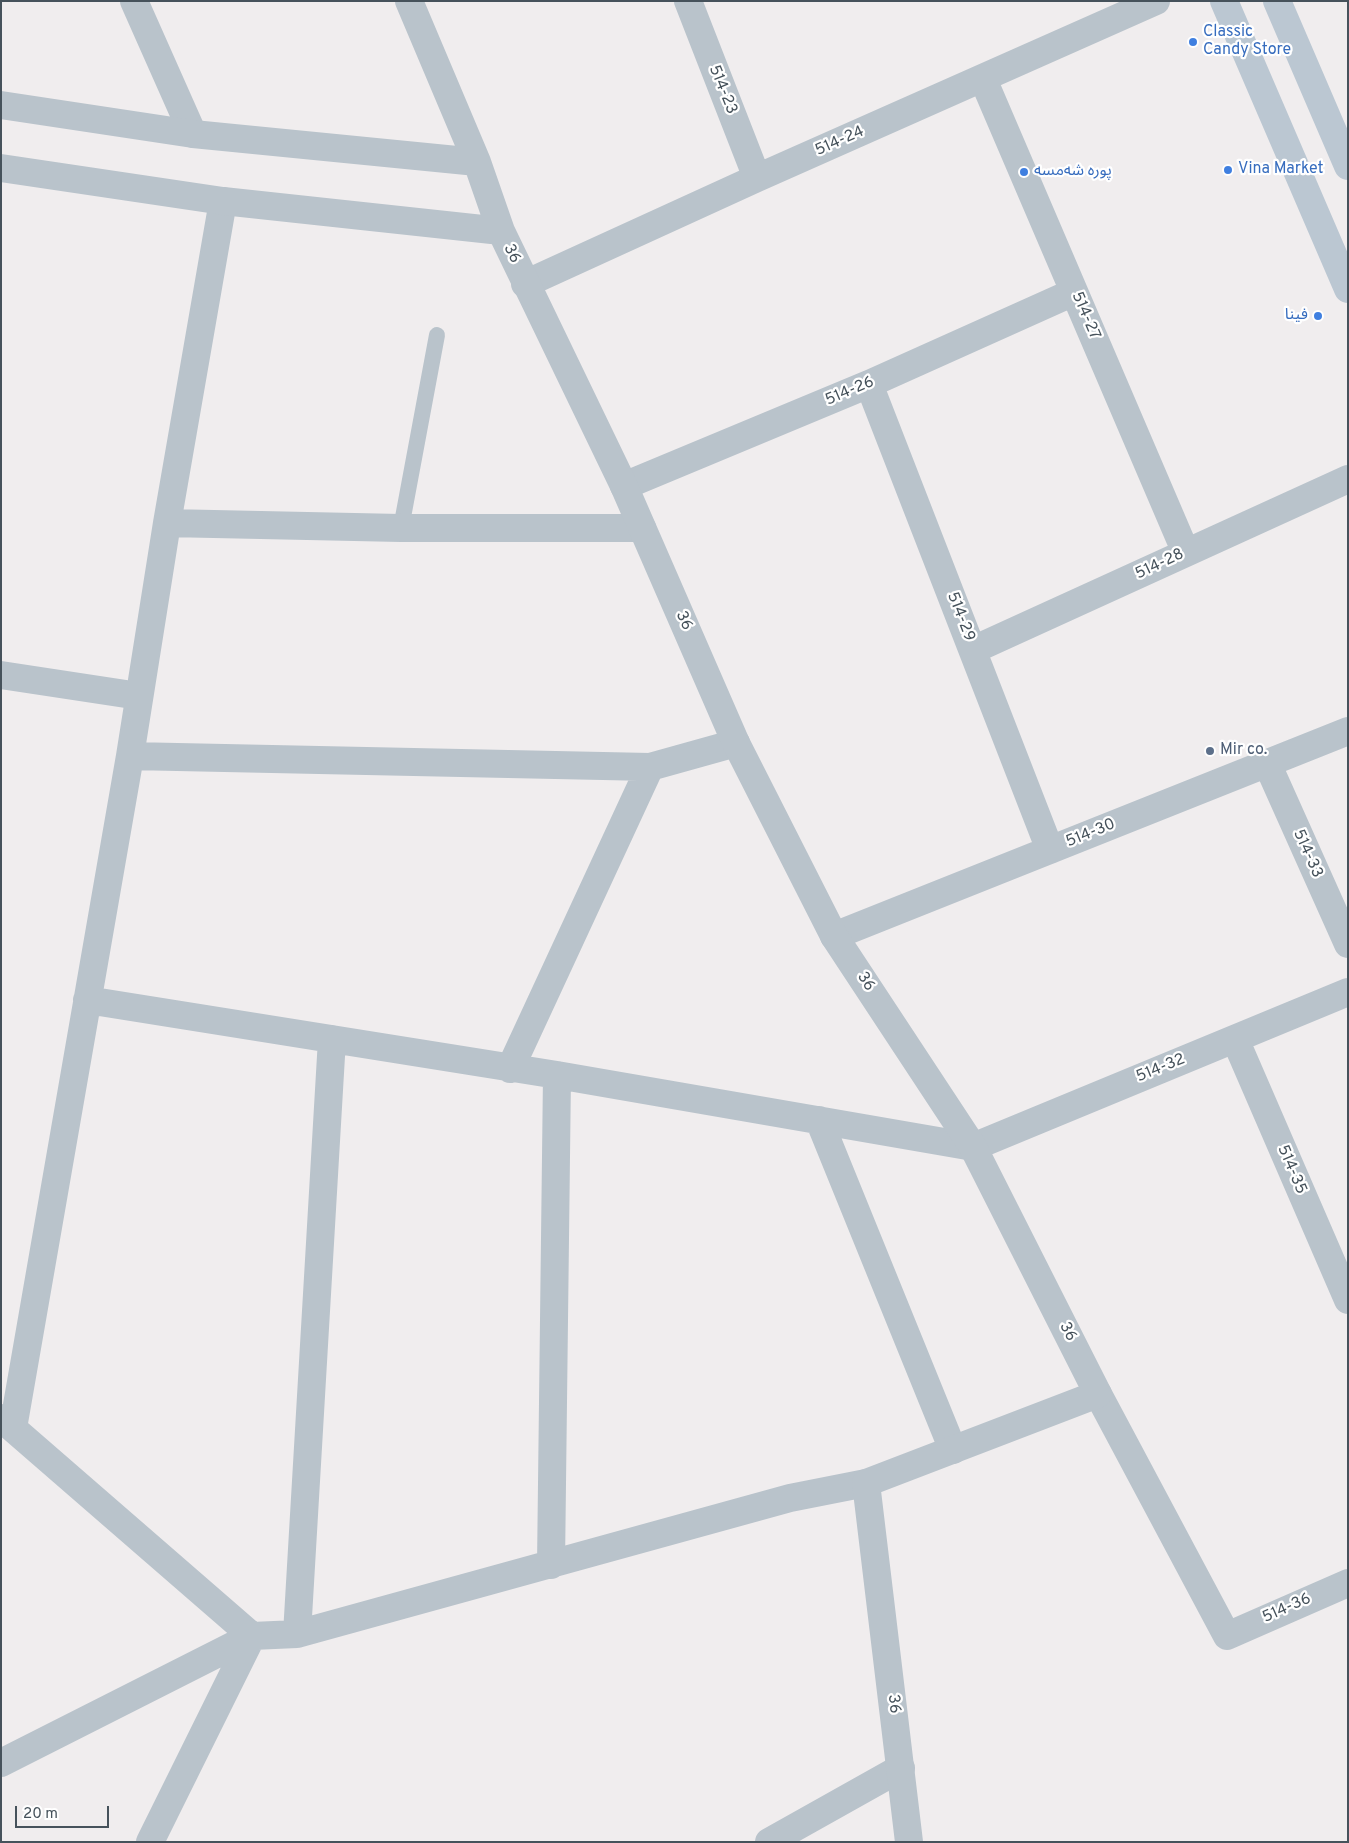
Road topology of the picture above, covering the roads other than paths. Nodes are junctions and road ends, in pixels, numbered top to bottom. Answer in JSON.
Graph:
{"nodes":[{"id":1,"x":134,"y":1,"type":"edge"},
{"id":2,"x":409,"y":1,"type":"edge"},
{"id":3,"x":688,"y":1,"type":"edge"},
{"id":4,"x":1156,"y":1,"type":"edge"},
{"id":5,"x":1224,"y":1,"type":"edge"},
{"id":6,"x":1277,"y":1,"type":"edge"},
{"id":7,"x":983,"y":79,"type":"junction"},
{"id":8,"x":1,"y":105,"type":"edge"},
{"id":9,"x":193,"y":134,"type":"junction"},
{"id":10,"x":477,"y":162,"type":"junction"},
{"id":11,"x":1348,"y":166,"type":"edge"},
{"id":12,"x":1,"y":168,"type":"edge"},
{"id":13,"x":757,"y":178,"type":"junction"},
{"id":14,"x":223,"y":201,"type":"junction"},
{"id":15,"x":501,"y":231,"type":"junction"},
{"id":16,"x":525,"y":284,"type":"junction"},
{"id":17,"x":1348,"y":289,"type":"edge"},
{"id":18,"x":1074,"y":292,"type":"junction"},
{"id":19,"x":437,"y":335,"type":"dead end"},
{"id":20,"x":870,"y":384,"type":"junction"},
{"id":21,"x":1348,"y":479,"type":"edge"},
{"id":22,"x":624,"y":486,"type":"junction"},
{"id":23,"x":167,"y":523,"type":"junction"},
{"id":24,"x":401,"y":528,"type":"junction"},
{"id":25,"x":642,"y":528,"type":"junction"},
{"id":26,"x":1186,"y":553,"type":"junction"},
{"id":27,"x":973,"y":650,"type":"junction"},
{"id":28,"x":1,"y":675,"type":"edge"},
{"id":29,"x":139,"y":696,"type":"junction"},
{"id":30,"x":1348,"y":731,"type":"edge"},
{"id":31,"x":736,"y":743,"type":"junction"},
{"id":32,"x":130,"y":756,"type":"junction"},
{"id":33,"x":1267,"y":763,"type":"junction"},
{"id":34,"x":650,"y":766,"type":"junction"},
{"id":35,"x":1050,"y":850,"type":"junction"},
{"id":36,"x":834,"y":936,"type":"junction"},
{"id":37,"x":1348,"y":944,"type":"edge"},
{"id":38,"x":1348,"y":992,"type":"edge"},
{"id":39,"x":87,"y":1000,"type":"junction"},
{"id":40,"x":332,"y":1039,"type":"junction"},
{"id":41,"x":1235,"y":1039,"type":"junction"},
{"id":42,"x":510,"y":1069,"type":"junction"},
{"id":43,"x":557,"y":1075,"type":"junction"},
{"id":44,"x":819,"y":1120,"type":"junction"},
{"id":45,"x":973,"y":1147,"type":"junction"},
{"id":46,"x":1348,"y":1300,"type":"edge"},
{"id":47,"x":1098,"y":1394,"type":"junction"},
{"id":48,"x":7,"y":1423,"type":"edge"},
{"id":49,"x":953,"y":1450,"type":"junction"},
{"id":50,"x":866,"y":1484,"type":"junction"},
{"id":51,"x":551,"y":1565,"type":"junction"},
{"id":52,"x":1348,"y":1583,"type":"edge"},
{"id":53,"x":297,"y":1634,"type":"junction"},
{"id":54,"x":252,"y":1636,"type":"junction"},
{"id":55,"x":1227,"y":1636,"type":"joint"},
{"id":56,"x":1,"y":1763,"type":"edge"},
{"id":57,"x":901,"y":1768,"type":"junction"},
{"id":58,"x":150,"y":1842,"type":"edge"},
{"id":59,"x":769,"y":1842,"type":"edge"},
{"id":60,"x":909,"y":1842,"type":"edge"}],
"edges":[{"from":1,"to":9,"type":"street"},
{"from":2,"to":10,"type":"street","name":"36"},
{"from":3,"to":13,"type":"street","name":"514-23"},
{"from":4,"to":7,"type":"street","name":"514-24"},
{"from":5,"to":17,"type":"main road"},
{"from":6,"to":11,"type":"main road"},
{"from":7,"to":13,"type":"street","name":"514-24"},
{"from":7,"to":18,"type":"street","name":"514-27"},
{"from":8,"to":9,"type":"street"},
{"from":9,"to":10,"type":"street"},
{"from":10,"to":15,"type":"street","name":"36"},
{"from":12,"to":14,"type":"street"},
{"from":13,"to":16,"type":"street","name":"514-24"},
{"from":14,"to":15,"type":"street"},
{"from":14,"to":23,"type":"street"},
{"from":15,"to":16,"type":"street","name":"36"},
{"from":16,"to":22,"type":"street","name":"36"},
{"from":18,"to":20,"type":"street","name":"514-26"},
{"from":18,"to":26,"type":"street","name":"514-27"},
{"from":19,"to":24,"type":"lane"},
{"from":20,"to":22,"type":"street","name":"514-26"},
{"from":20,"to":27,"type":"street","name":"514-29"},
{"from":21,"to":26,"type":"street","name":"514-28"},
{"from":22,"to":25,"type":"street","name":"36"},
{"from":23,"to":24,"type":"street"},
{"from":23,"to":29,"type":"street"},
{"from":24,"to":25,"type":"street"},
{"from":25,"to":31,"type":"street","name":"36"},
{"from":26,"to":27,"type":"street","name":"514-28"},
{"from":27,"to":35,"type":"street","name":"514-29"},
{"from":28,"to":29,"type":"street"},
{"from":29,"to":32,"type":"street"},
{"from":30,"to":33,"type":"street","name":"514-30"},
{"from":31,"to":34,"type":"street"},
{"from":31,"to":36,"type":"street","name":"36"},
{"from":32,"to":34,"type":"street"},
{"from":32,"to":39,"type":"street"},
{"from":33,"to":35,"type":"street","name":"514-30"},
{"from":33,"to":37,"type":"street","name":"514-33"},
{"from":34,"to":42,"type":"street"},
{"from":35,"to":36,"type":"street","name":"514-30"},
{"from":36,"to":45,"type":"street","name":"36"},
{"from":38,"to":41,"type":"street","name":"514-32"},
{"from":39,"to":40,"type":"street"},
{"from":39,"to":48,"type":"street"},
{"from":40,"to":42,"type":"street"},
{"from":40,"to":53,"type":"street"},
{"from":41,"to":45,"type":"street","name":"514-32"},
{"from":41,"to":46,"type":"street","name":"514-35"},
{"from":42,"to":43,"type":"street"},
{"from":43,"to":44,"type":"street"},
{"from":43,"to":51,"type":"street"},
{"from":44,"to":45,"type":"street"},
{"from":44,"to":49,"type":"street"},
{"from":45,"to":47,"type":"street","name":"36"},
{"from":47,"to":49,"type":"street"},
{"from":47,"to":55,"type":"street","name":"36"},
{"from":48,"to":54,"type":"street"},
{"from":49,"to":50,"type":"street"},
{"from":50,"to":51,"type":"street"},
{"from":50,"to":57,"type":"street","name":"36"},
{"from":51,"to":53,"type":"street"},
{"from":52,"to":55,"type":"street","name":"514-36"},
{"from":53,"to":54,"type":"street"},
{"from":54,"to":56,"type":"street"},
{"from":54,"to":58,"type":"street"},
{"from":57,"to":59,"type":"street"},
{"from":57,"to":60,"type":"street","name":"36"}]}
